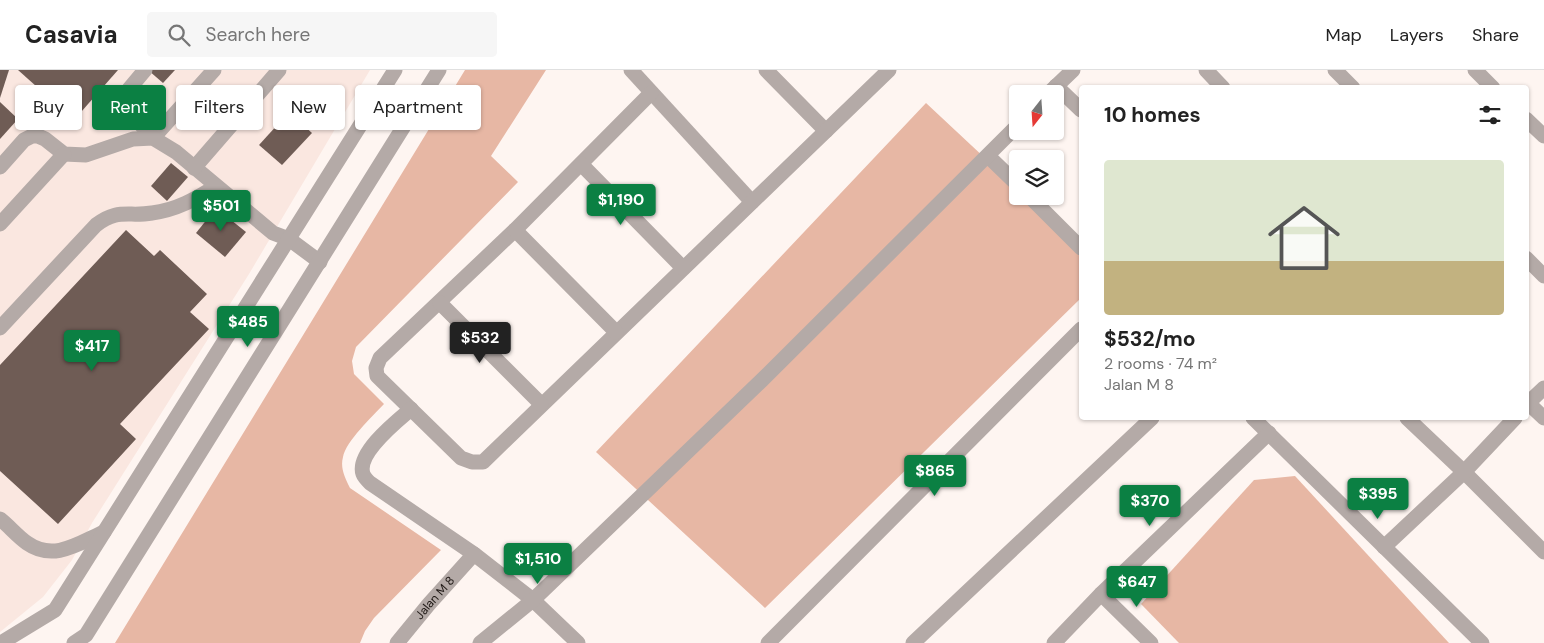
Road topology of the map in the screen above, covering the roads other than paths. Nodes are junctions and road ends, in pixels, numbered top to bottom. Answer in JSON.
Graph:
{"nodes":[{"id":1,"x":145,"y":70,"type":"edge"},
{"id":2,"x":214,"y":70,"type":"edge"},
{"id":3,"x":279,"y":70,"type":"edge"},
{"id":4,"x":395,"y":70,"type":"edge"},
{"id":5,"x":439,"y":70,"type":"edge"},
{"id":6,"x":631,"y":70,"type":"edge"},
{"id":7,"x":766,"y":70,"type":"edge"},
{"id":8,"x":1073,"y":70,"type":"edge"},
{"id":9,"x":1206,"y":70,"type":"edge"},
{"id":10,"x":1335,"y":70,"type":"edge"},
{"id":11,"x":1475,"y":70,"type":"edge"},
{"id":12,"x":887,"y":71,"type":"edge"},
{"id":13,"x":1057,"y":85,"type":"edge"},
{"id":14,"x":1219,"y":85,"type":"edge"},
{"id":15,"x":1350,"y":85,"type":"edge"},
{"id":16,"x":1490,"y":85,"type":"edge"},
{"id":17,"x":651,"y":93,"type":"junction"},
{"id":18,"x":1064,"y":98,"type":"edge"},
{"id":19,"x":1079,"y":109,"type":"edge"},
{"id":20,"x":1529,"y":122,"type":"edge"},
{"id":21,"x":826,"y":131,"type":"junction"},
{"id":22,"x":1009,"y":134,"type":"edge"},
{"id":23,"x":1544,"y":136,"type":"edge"},
{"id":24,"x":152,"y":138,"type":"junction"},
{"id":25,"x":64,"y":154,"type":"junction"},
{"id":26,"x":988,"y":156,"type":"junction"},
{"id":27,"x":581,"y":164,"type":"junction"},
{"id":28,"x":0,"y":167,"type":"edge"},
{"id":29,"x":194,"y":168,"type":"junction"},
{"id":30,"x":1009,"y":176,"type":"edge"},
{"id":31,"x":216,"y":186,"type":"junction"},
{"id":32,"x":752,"y":202,"type":"junction"},
{"id":33,"x":1038,"y":205,"type":"edge"},
{"id":34,"x":0,"y":224,"type":"edge"},
{"id":35,"x":515,"y":230,"type":"junction"},
{"id":36,"x":289,"y":240,"type":"junction"},
{"id":37,"x":1079,"y":246,"type":"edge"},
{"id":38,"x":1529,"y":261,"type":"edge"},
{"id":39,"x":320,"y":262,"type":"junction"},
{"id":40,"x":682,"y":268,"type":"junction"},
{"id":41,"x":1544,"y":276,"type":"edge"},
{"id":42,"x":440,"y":302,"type":"junction"},
{"id":43,"x":0,"y":328,"type":"edge"},
{"id":44,"x":1079,"y":331,"type":"edge"},
{"id":45,"x":616,"y":332,"type":"junction"},
{"id":46,"x":1544,"y":388,"type":"edge"},
{"id":47,"x":1529,"y":401,"type":"edge"},
{"id":48,"x":542,"y":404,"type":"junction"},
{"id":49,"x":1529,"y":405,"type":"edge"},
{"id":50,"x":411,"y":409,"type":"junction"},
{"id":51,"x":1544,"y":418,"type":"edge"},
{"id":52,"x":1150,"y":420,"type":"edge"},
{"id":53,"x":1255,"y":420,"type":"edge"},
{"id":54,"x":1409,"y":420,"type":"edge"},
{"id":55,"x":1513,"y":420,"type":"edge"},
{"id":56,"x":1269,"y":433,"type":"junction"},
{"id":57,"x":1464,"y":472,"type":"junction"},
{"id":58,"x":0,"y":519,"type":"edge"},
{"id":59,"x":104,"y":532,"type":"junction"},
{"id":60,"x":1384,"y":547,"type":"junction"},
{"id":61,"x":1544,"y":552,"type":"edge"},
{"id":62,"x":474,"y":554,"type":"junction"},
{"id":63,"x":1101,"y":594,"type":"junction"},
{"id":64,"x":533,"y":600,"type":"junction"},
{"id":65,"x":1,"y":643,"type":"edge"},
{"id":66,"x":74,"y":643,"type":"edge"},
{"id":67,"x":397,"y":643,"type":"edge"},
{"id":68,"x":480,"y":643,"type":"edge"},
{"id":69,"x":578,"y":643,"type":"edge"},
{"id":70,"x":768,"y":643,"type":"edge"},
{"id":71,"x":913,"y":643,"type":"edge"},
{"id":72,"x":1054,"y":643,"type":"edge"},
{"id":73,"x":1151,"y":643,"type":"edge"},
{"id":74,"x":1482,"y":643,"type":"edge"}],
"edges":[{"from":1,"to":24,"type":"street"},
{"from":2,"to":24,"type":"street"},
{"from":3,"to":29,"type":"street"},
{"from":4,"to":36,"type":"street"},
{"from":5,"to":39,"type":"street"},
{"from":6,"to":17,"type":"street"},
{"from":7,"to":21,"type":"street"},
{"from":8,"to":13,"type":"street"},
{"from":9,"to":14,"type":"street"},
{"from":10,"to":15,"type":"street"},
{"from":11,"to":16,"type":"street"},
{"from":12,"to":21,"type":"street"},
{"from":17,"to":27,"type":"street"},
{"from":17,"to":32,"type":"street"},
{"from":18,"to":19,"type":"street"},
{"from":20,"to":23,"type":"street"},
{"from":21,"to":32,"type":"street"},
{"from":22,"to":26,"type":"street"},
{"from":24,"to":25,"type":"street"},
{"from":24,"to":29,"type":"street"},
{"from":25,"to":28,"type":"street"},
{"from":25,"to":34,"type":"street"},
{"from":26,"to":30,"type":"street"},
{"from":26,"to":64,"type":"street"},
{"from":27,"to":35,"type":"street"},
{"from":27,"to":40,"type":"street"},
{"from":29,"to":31,"type":"street"},
{"from":31,"to":36,"type":"street"},
{"from":31,"to":43,"type":"street"},
{"from":32,"to":40,"type":"street"},
{"from":33,"to":37,"type":"street"},
{"from":35,"to":42,"type":"street"},
{"from":35,"to":45,"type":"street"},
{"from":36,"to":39,"type":"street"},
{"from":36,"to":59,"type":"street"},
{"from":38,"to":41,"type":"street"},
{"from":39,"to":66,"type":"street"},
{"from":40,"to":45,"type":"street"},
{"from":42,"to":48,"type":"street"},
{"from":42,"to":50,"type":"street"},
{"from":44,"to":70,"type":"street"},
{"from":45,"to":48,"type":"street"},
{"from":46,"to":47,"type":"street"},
{"from":48,"to":50,"type":"street"},
{"from":49,"to":51,"type":"street"},
{"from":50,"to":62,"type":"street"},
{"from":52,"to":71,"type":"street"},
{"from":53,"to":56,"type":"street"},
{"from":54,"to":57,"type":"street"},
{"from":55,"to":57,"type":"street"},
{"from":56,"to":60,"type":"street"},
{"from":56,"to":63,"type":"street"},
{"from":57,"to":60,"type":"street"},
{"from":57,"to":61,"type":"street"},
{"from":58,"to":59,"type":"street"},
{"from":59,"to":65,"type":"street"},
{"from":60,"to":74,"type":"street"},
{"from":62,"to":64,"type":"street"},
{"from":62,"to":67,"type":"street","name":"Jalan M 8"},
{"from":63,"to":72,"type":"street"},
{"from":63,"to":73,"type":"street"},
{"from":64,"to":68,"type":"street"},
{"from":64,"to":69,"type":"street"}]}
